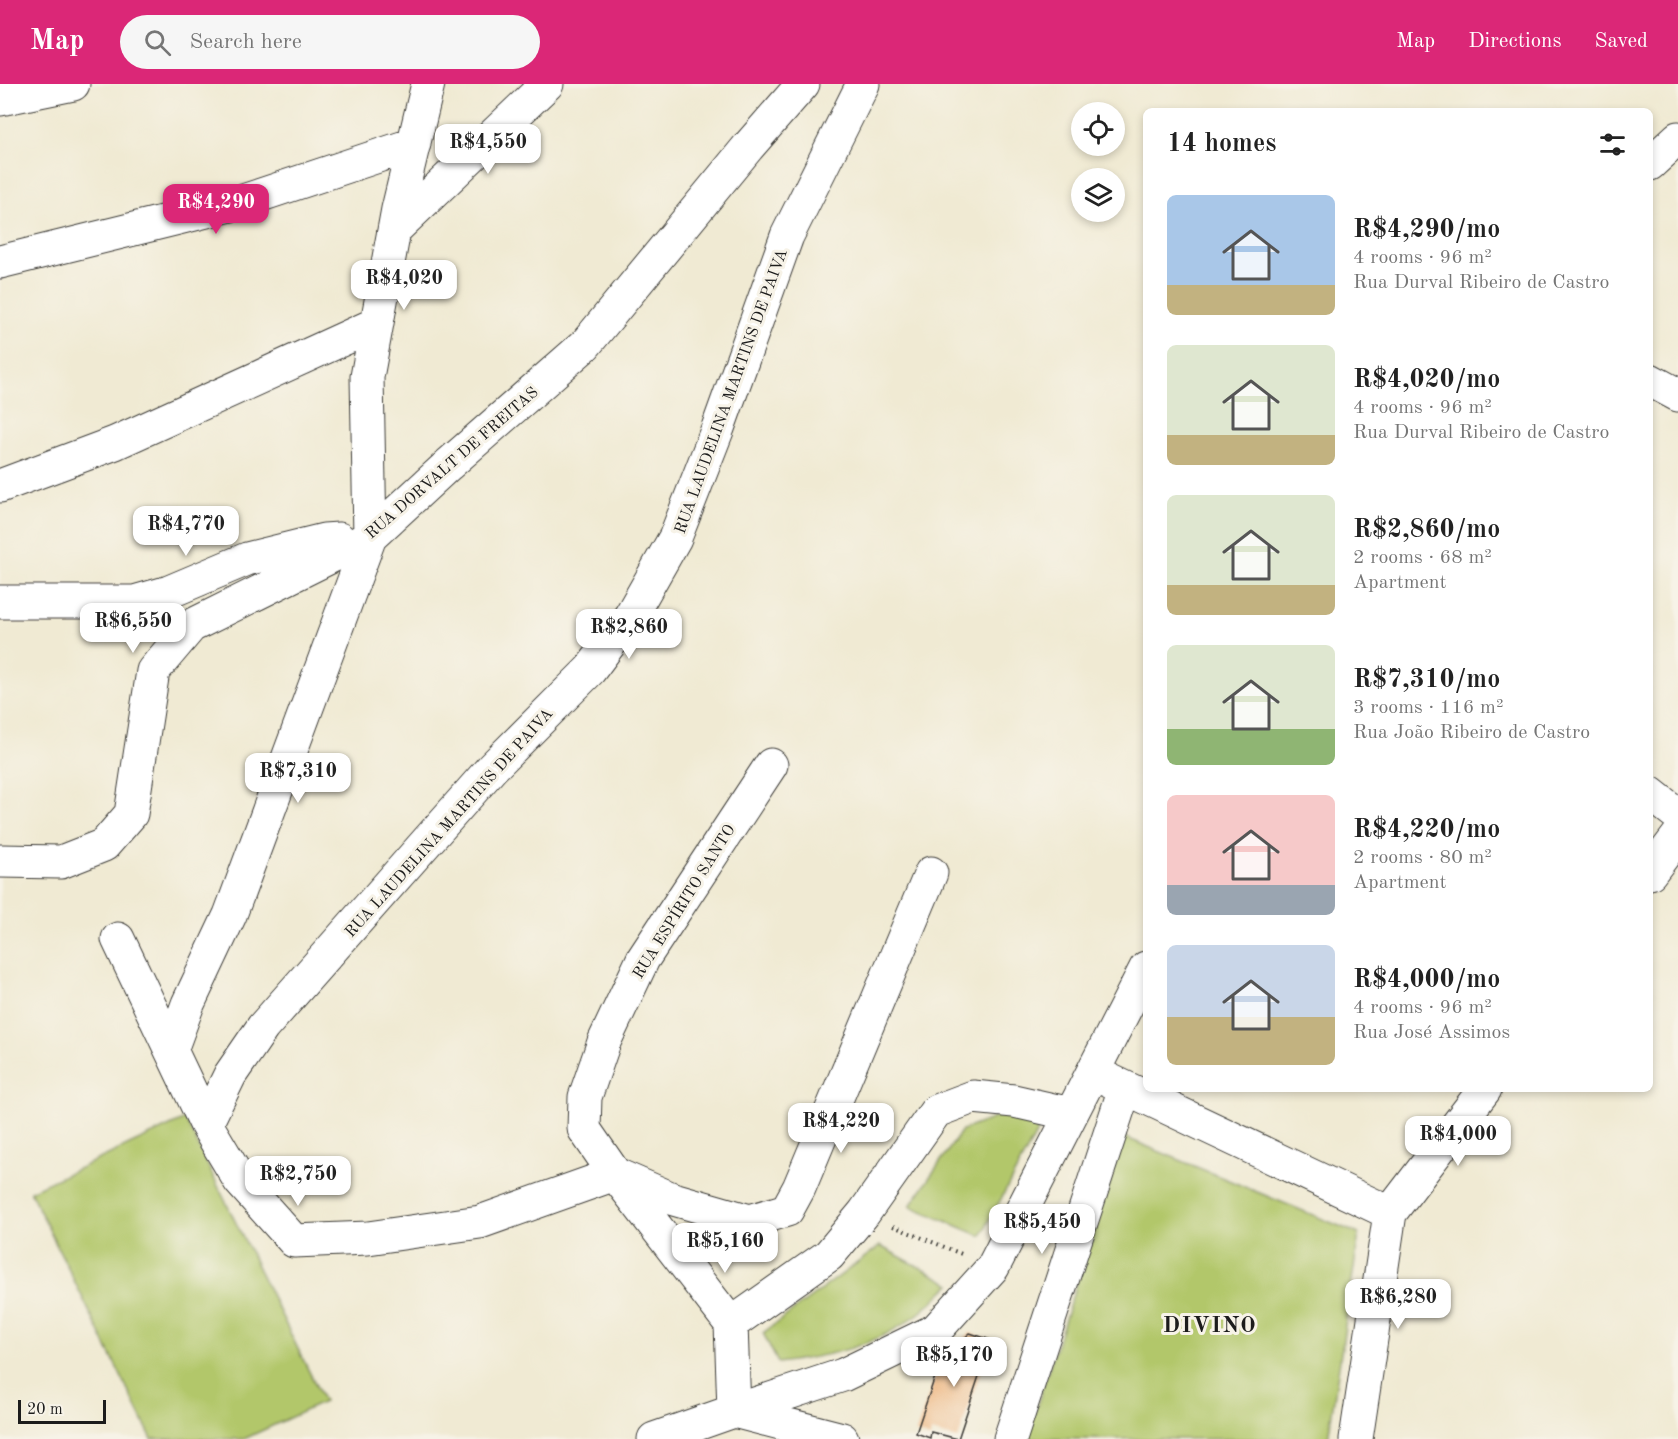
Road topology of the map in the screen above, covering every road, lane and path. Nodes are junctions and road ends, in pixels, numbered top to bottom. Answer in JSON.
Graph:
{"nodes":[{"id":1,"x":73,"y":84,"type":"edge"},
{"id":2,"x":429,"y":84,"type":"edge"},
{"id":3,"x":547,"y":84,"type":"edge"},
{"id":4,"x":802,"y":84,"type":"edge"},
{"id":5,"x":863,"y":84,"type":"edge"},
{"id":6,"x":0,"y":99,"type":"edge"},
{"id":7,"x":1678,"y":138,"type":"edge"},
{"id":8,"x":414,"y":144,"type":"junction"},
{"id":9,"x":1653,"y":161,"type":"edge"},
{"id":10,"x":394,"y":230,"type":"junction"},
{"id":11,"x":0,"y":262,"type":"edge"},
{"id":12,"x":376,"y":324,"type":"junction"},
{"id":13,"x":1653,"y":382,"type":"edge"},
{"id":14,"x":1678,"y":395,"type":"edge"},
{"id":15,"x":0,"y":486,"type":"edge"},
{"id":16,"x":370,"y":537,"type":"junction"},
{"id":17,"x":0,"y":602,"type":"edge"},
{"id":18,"x":771,"y":765,"type":"dead end"},
{"id":19,"x":1653,"y":795,"type":"edge"},
{"id":20,"x":1678,"y":815,"type":"edge"},
{"id":21,"x":1678,"y":836,"type":"edge"},
{"id":22,"x":0,"y":861,"type":"edge"},
{"id":23,"x":1653,"y":869,"type":"edge"},
{"id":24,"x":931,"y":873,"type":"dead end"},
{"id":25,"x":118,"y":939,"type":"dead end"},
{"id":26,"x":1143,"y":974,"type":"edge"},
{"id":27,"x":171,"y":1050,"type":"junction"},
{"id":28,"x":1094,"y":1072,"type":"junction"},
{"id":29,"x":1125,"y":1088,"type":"junction"},
{"id":30,"x":1483,"y":1092,"type":"edge"},
{"id":31,"x":1071,"y":1114,"type":"junction"},
{"id":32,"x":206,"y":1124,"type":"junction"},
{"id":33,"x":615,"y":1174,"type":"junction"},
{"id":34,"x":864,"y":1213,"type":"junction"},
{"id":35,"x":1390,"y":1213,"type":"junction"},
{"id":36,"x":993,"y":1268,"type":"junction"},
{"id":37,"x":731,"y":1324,"type":"junction"},
{"id":38,"x":734,"y":1411,"type":"junction"},
{"id":39,"x":654,"y":1439,"type":"edge"},
{"id":40,"x":842,"y":1439,"type":"edge"},
{"id":41,"x":1010,"y":1439,"type":"edge"},
{"id":42,"x":1356,"y":1439,"type":"edge"}],
"edges":[{"from":1,"to":6,"type":"street"},
{"from":2,"to":8,"type":"street"},
{"from":3,"to":10,"type":"street"},
{"from":4,"to":16,"type":"street","name":"RUA DORVALT DE FREITAS"},
{"from":5,"to":32,"type":"street","name":"RUA LAUDELINA MARTINS DE PAIVA"},
{"from":7,"to":9,"type":"street"},
{"from":8,"to":10,"type":"street"},
{"from":8,"to":11,"type":"street"},
{"from":10,"to":12,"type":"street"},
{"from":12,"to":15,"type":"street"},
{"from":12,"to":16,"type":"street"},
{"from":13,"to":14,"type":"street"},
{"from":16,"to":17,"type":"street"},
{"from":16,"to":22,"type":"street","name":"RUA DORVALT DE FREITAS"},
{"from":16,"to":27,"type":"street"},
{"from":18,"to":33,"type":"street","name":"RUA ESPÍRITO SANTO"},
{"from":19,"to":20,"type":"street"},
{"from":21,"to":23,"type":"street"},
{"from":24,"to":33,"type":"street"},
{"from":25,"to":27,"type":"street"},
{"from":26,"to":28,"type":"street"},
{"from":27,"to":32,"type":"street"},
{"from":28,"to":29,"type":"street"},
{"from":28,"to":31,"type":"street"},
{"from":29,"to":35,"type":"street"},
{"from":29,"to":41,"type":"street"},
{"from":30,"to":35,"type":"street"},
{"from":31,"to":34,"type":"street"},
{"from":31,"to":36,"type":"street"},
{"from":32,"to":33,"type":"street"},
{"from":33,"to":37,"type":"street","name":"RUA ESPÍRITO SANTO"},
{"from":34,"to":36,"type":"path"},
{"from":34,"to":37,"type":"street"},
{"from":35,"to":42,"type":"street"},
{"from":36,"to":38,"type":"street"},
{"from":37,"to":38,"type":"street"},
{"from":38,"to":39,"type":"street"},
{"from":38,"to":40,"type":"street"}]}
